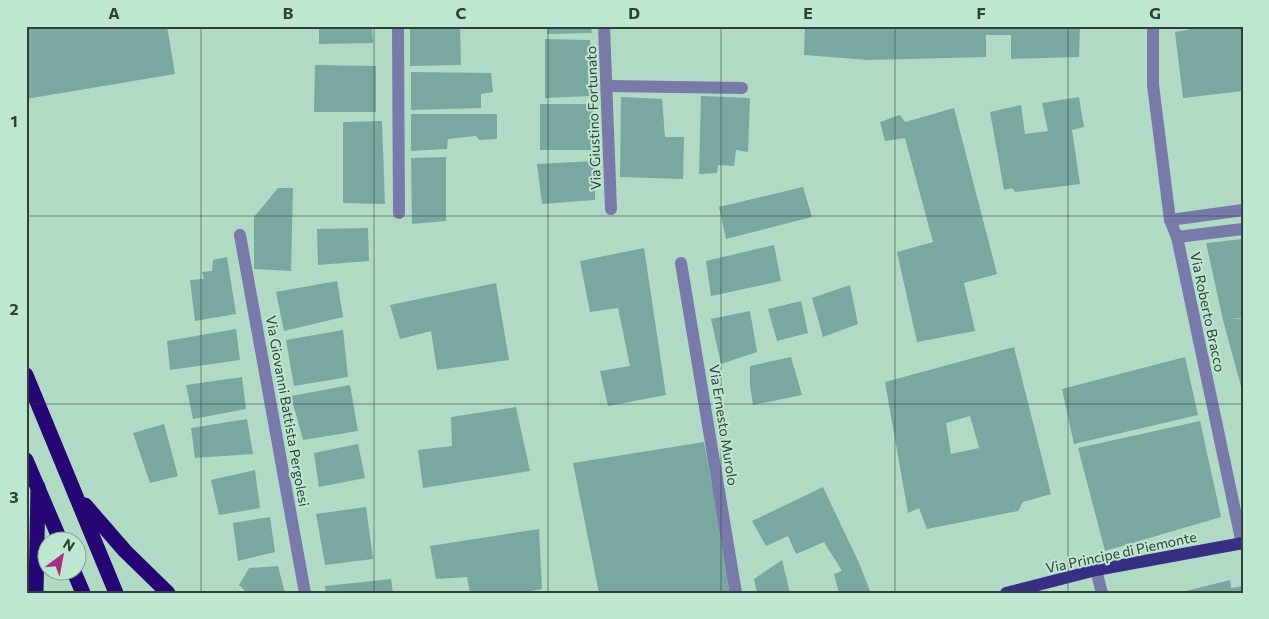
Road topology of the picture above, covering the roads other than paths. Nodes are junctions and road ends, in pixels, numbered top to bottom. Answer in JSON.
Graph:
{"nodes":[{"id":1,"x":398,"y":26,"type":"edge"},
{"id":2,"x":604,"y":26,"type":"edge"},
{"id":3,"x":1153,"y":26,"type":"edge"},
{"id":4,"x":608,"y":86,"type":"junction"},
{"id":5,"x":742,"y":88,"type":"dead end"},
{"id":6,"x":611,"y":209,"type":"dead end"},
{"id":7,"x":1243,"y":210,"type":"edge"},
{"id":8,"x":399,"y":213,"type":"dead end"},
{"id":9,"x":1170,"y":220,"type":"junction"},
{"id":10,"x":1243,"y":229,"type":"edge"},
{"id":11,"x":240,"y":234,"type":"dead end"},
{"id":12,"x":1177,"y":236,"type":"junction"},
{"id":13,"x":681,"y":263,"type":"dead end"},
{"id":14,"x":26,"y":365,"type":"edge"},
{"id":15,"x":28,"y":380,"type":"edge"},
{"id":16,"x":26,"y":460,"type":"edge"},
{"id":17,"x":38,"y":487,"type":"junction"},
{"id":18,"x":78,"y":496,"type":"junction"},
{"id":19,"x":57,"y":532,"type":"edge"},
{"id":20,"x":1242,"y":543,"type":"edge"},
{"id":21,"x":1096,"y":570,"type":"junction"},
{"id":22,"x":36,"y":593,"type":"edge"},
{"id":23,"x":116,"y":593,"type":"edge"},
{"id":24,"x":168,"y":593,"type":"edge"},
{"id":25,"x":306,"y":593,"type":"edge"},
{"id":26,"x":736,"y":593,"type":"edge"},
{"id":27,"x":1006,"y":593,"type":"edge"},
{"id":28,"x":1102,"y":593,"type":"edge"}],
"edges":[{"from":1,"to":8,"type":"street"},
{"from":2,"to":4,"type":"street","name":"Via Giustino Fortunato"},
{"from":3,"to":9,"type":"street","name":"Via Roberto Bracco"},
{"from":4,"to":5,"type":"street"},
{"from":4,"to":6,"type":"street","name":"Via Giustino Fortunato"},
{"from":7,"to":9,"type":"street"},
{"from":9,"to":12,"type":"street","name":"Via Roberto Bracco"},
{"from":10,"to":12,"type":"street"},
{"from":11,"to":25,"type":"street","name":"Via Giovanni Battista Pergolesi"},
{"from":12,"to":20,"type":"street","name":"Via Roberto Bracco"},
{"from":13,"to":26,"type":"street","name":"Via Ernesto Murolo"},
{"from":14,"to":15,"type":"highway"},
{"from":15,"to":18,"type":"highway"},
{"from":16,"to":17,"type":"highway"},
{"from":17,"to":19,"type":"highway"},
{"from":17,"to":22,"type":"highway"},
{"from":18,"to":23,"type":"highway"},
{"from":18,"to":24,"type":"highway"},
{"from":20,"to":21,"type":"main road","name":"Via Principe di Piemonte"},
{"from":21,"to":27,"type":"main road","name":"Via Principe di Piemonte"},
{"from":21,"to":28,"type":"street"}]}
